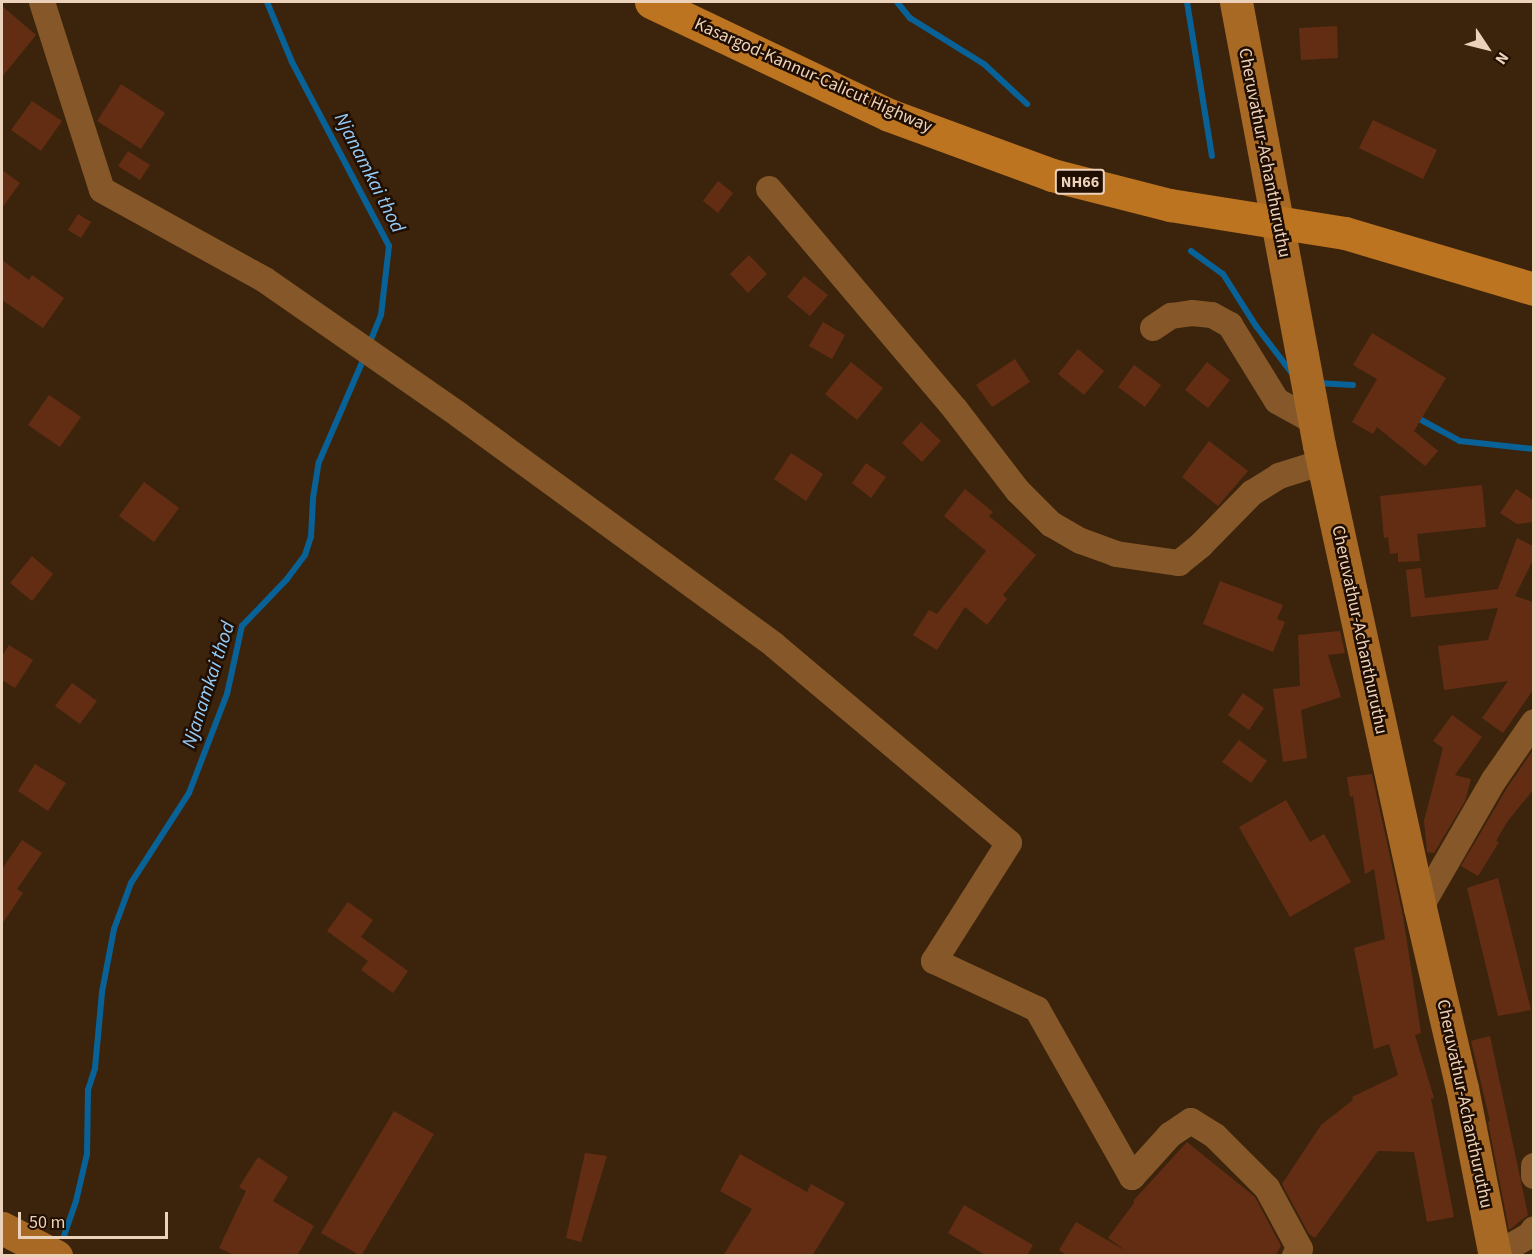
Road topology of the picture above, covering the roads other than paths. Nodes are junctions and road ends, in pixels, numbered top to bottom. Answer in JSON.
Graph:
{"nodes":[{"id":1,"x":42,"y":2,"type":"edge"},
{"id":2,"x":651,"y":2,"type":"edge"},
{"id":3,"x":1236,"y":2,"type":"edge"},
{"id":4,"x":769,"y":189,"type":"dead end"},
{"id":5,"x":1533,"y":289,"type":"edge"},
{"id":6,"x":1153,"y":328,"type":"dead end"},
{"id":7,"x":1314,"y":418,"type":"junction"},
{"id":8,"x":1323,"y":462,"type":"junction"},
{"id":9,"x":1533,"y":722,"type":"edge"},
{"id":10,"x":1420,"y":908,"type":"junction"},
{"id":11,"x":1533,"y":1166,"type":"edge"},
{"id":12,"x":1533,"y":1176,"type":"edge"},
{"id":13,"x":2,"y":1228,"type":"edge"},
{"id":14,"x":1533,"y":1229,"type":"edge"},
{"id":15,"x":1495,"y":1255,"type":"edge"},
{"id":16,"x":56,"y":1256,"type":"edge"},
{"id":17,"x":1295,"y":1256,"type":"edge"}],
"edges":[{"from":1,"to":17,"type":"street"},
{"from":2,"to":5,"type":"highway","name":"Kasargod-Kannur-Calicut Highway","number":"NH66"},
{"from":3,"to":7,"type":"main road","name":"Cheruvathur-Achanthuruthu"},
{"from":4,"to":8,"type":"street"},
{"from":6,"to":7,"type":"street"},
{"from":7,"to":8,"type":"main road","name":"Cheruvathur-Achanthuruthu"},
{"from":8,"to":10,"type":"main road","name":"Cheruvathur-Achanthuruthu"},
{"from":9,"to":10,"type":"street"},
{"from":10,"to":15,"type":"main road","name":"Cheruvathur-Achanthuruthu"},
{"from":11,"to":12,"type":"street"},
{"from":13,"to":16,"type":"main road"},
{"from":14,"to":15,"type":"street"}]}
